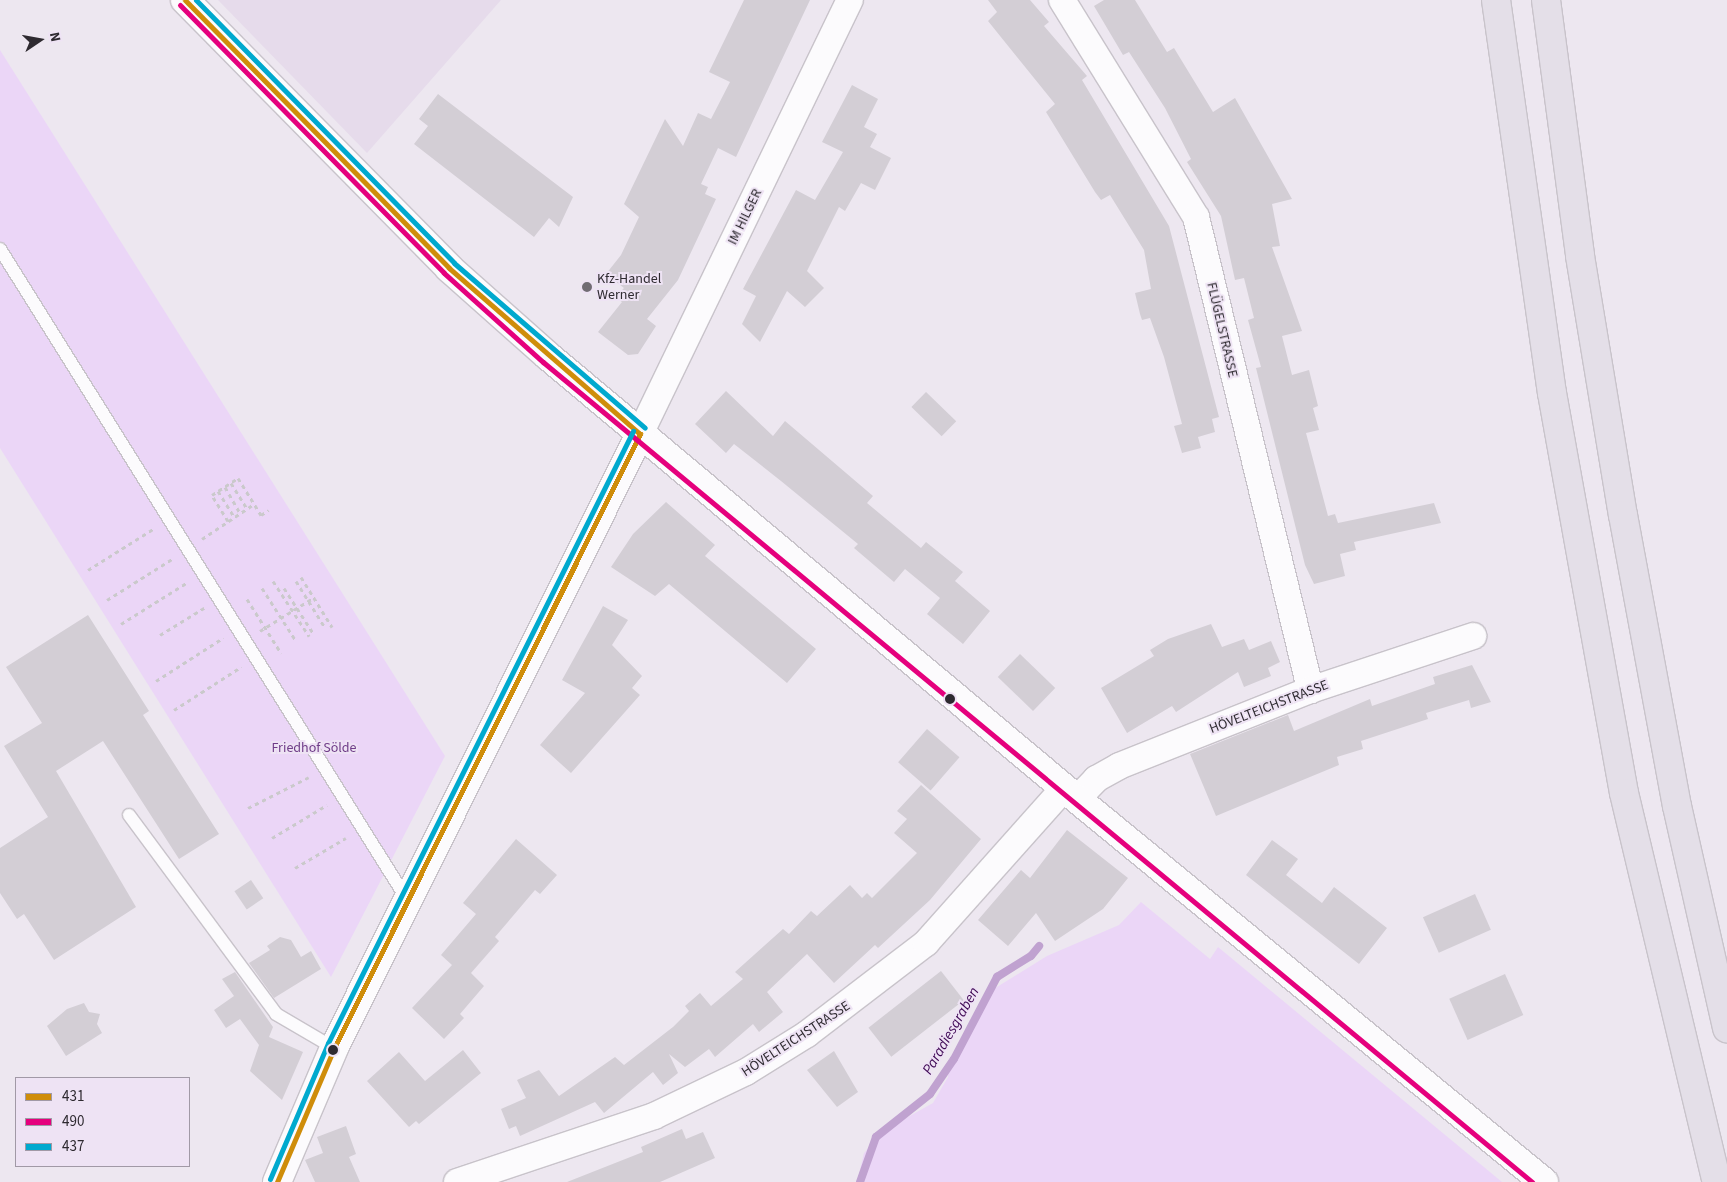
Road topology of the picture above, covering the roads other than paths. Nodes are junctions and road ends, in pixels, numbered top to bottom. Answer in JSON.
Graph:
{"nodes":[{"id":1,"x":185,"y":0,"type":"edge"},
{"id":2,"x":850,"y":0,"type":"edge"},
{"id":3,"x":1062,"y":0,"type":"edge"},
{"id":4,"x":1496,"y":0,"type":"edge"},
{"id":5,"x":1546,"y":0,"type":"edge"},
{"id":6,"x":0,"y":249,"type":"edge"},
{"id":7,"x":640,"y":434,"type":"junction"},
{"id":8,"x":1473,"y":636,"type":"dead end"},
{"id":9,"x":1310,"y":690,"type":"junction"},
{"id":10,"x":1070,"y":794,"type":"junction"},
{"id":11,"x":129,"y":815,"type":"dead end"},
{"id":12,"x":408,"y":901,"type":"junction"},
{"id":13,"x":1727,"y":1028,"type":"edge"},
{"id":14,"x":334,"y":1048,"type":"junction"},
{"id":15,"x":468,"y":1180,"type":"edge"},
{"id":16,"x":277,"y":1182,"type":"edge"},
{"id":17,"x":1544,"y":1182,"type":"edge"},
{"id":18,"x":1717,"y":1182,"type":"edge"}],
"edges":[{"from":1,"to":7,"type":"main road"},
{"from":2,"to":7,"type":"street","name":"IM HILGER"},
{"from":3,"to":9,"type":"street","name":"FLÜGELSTRASSE"},
{"from":4,"to":18,"type":"highway"},
{"from":5,"to":13,"type":"highway"},
{"from":6,"to":12,"type":"lane"},
{"from":7,"to":10,"type":"main road"},
{"from":7,"to":12,"type":"main road"},
{"from":8,"to":9,"type":"street","name":"HÖVELTEICHSTRASSE"},
{"from":9,"to":10,"type":"street","name":"HÖVELTEICHSTRASSE"},
{"from":10,"to":15,"type":"street","name":"HÖVELTEICHSTRASSE"},
{"from":10,"to":17,"type":"main road"},
{"from":11,"to":14,"type":"lane"},
{"from":12,"to":14,"type":"main road"},
{"from":14,"to":16,"type":"main road"}]}
